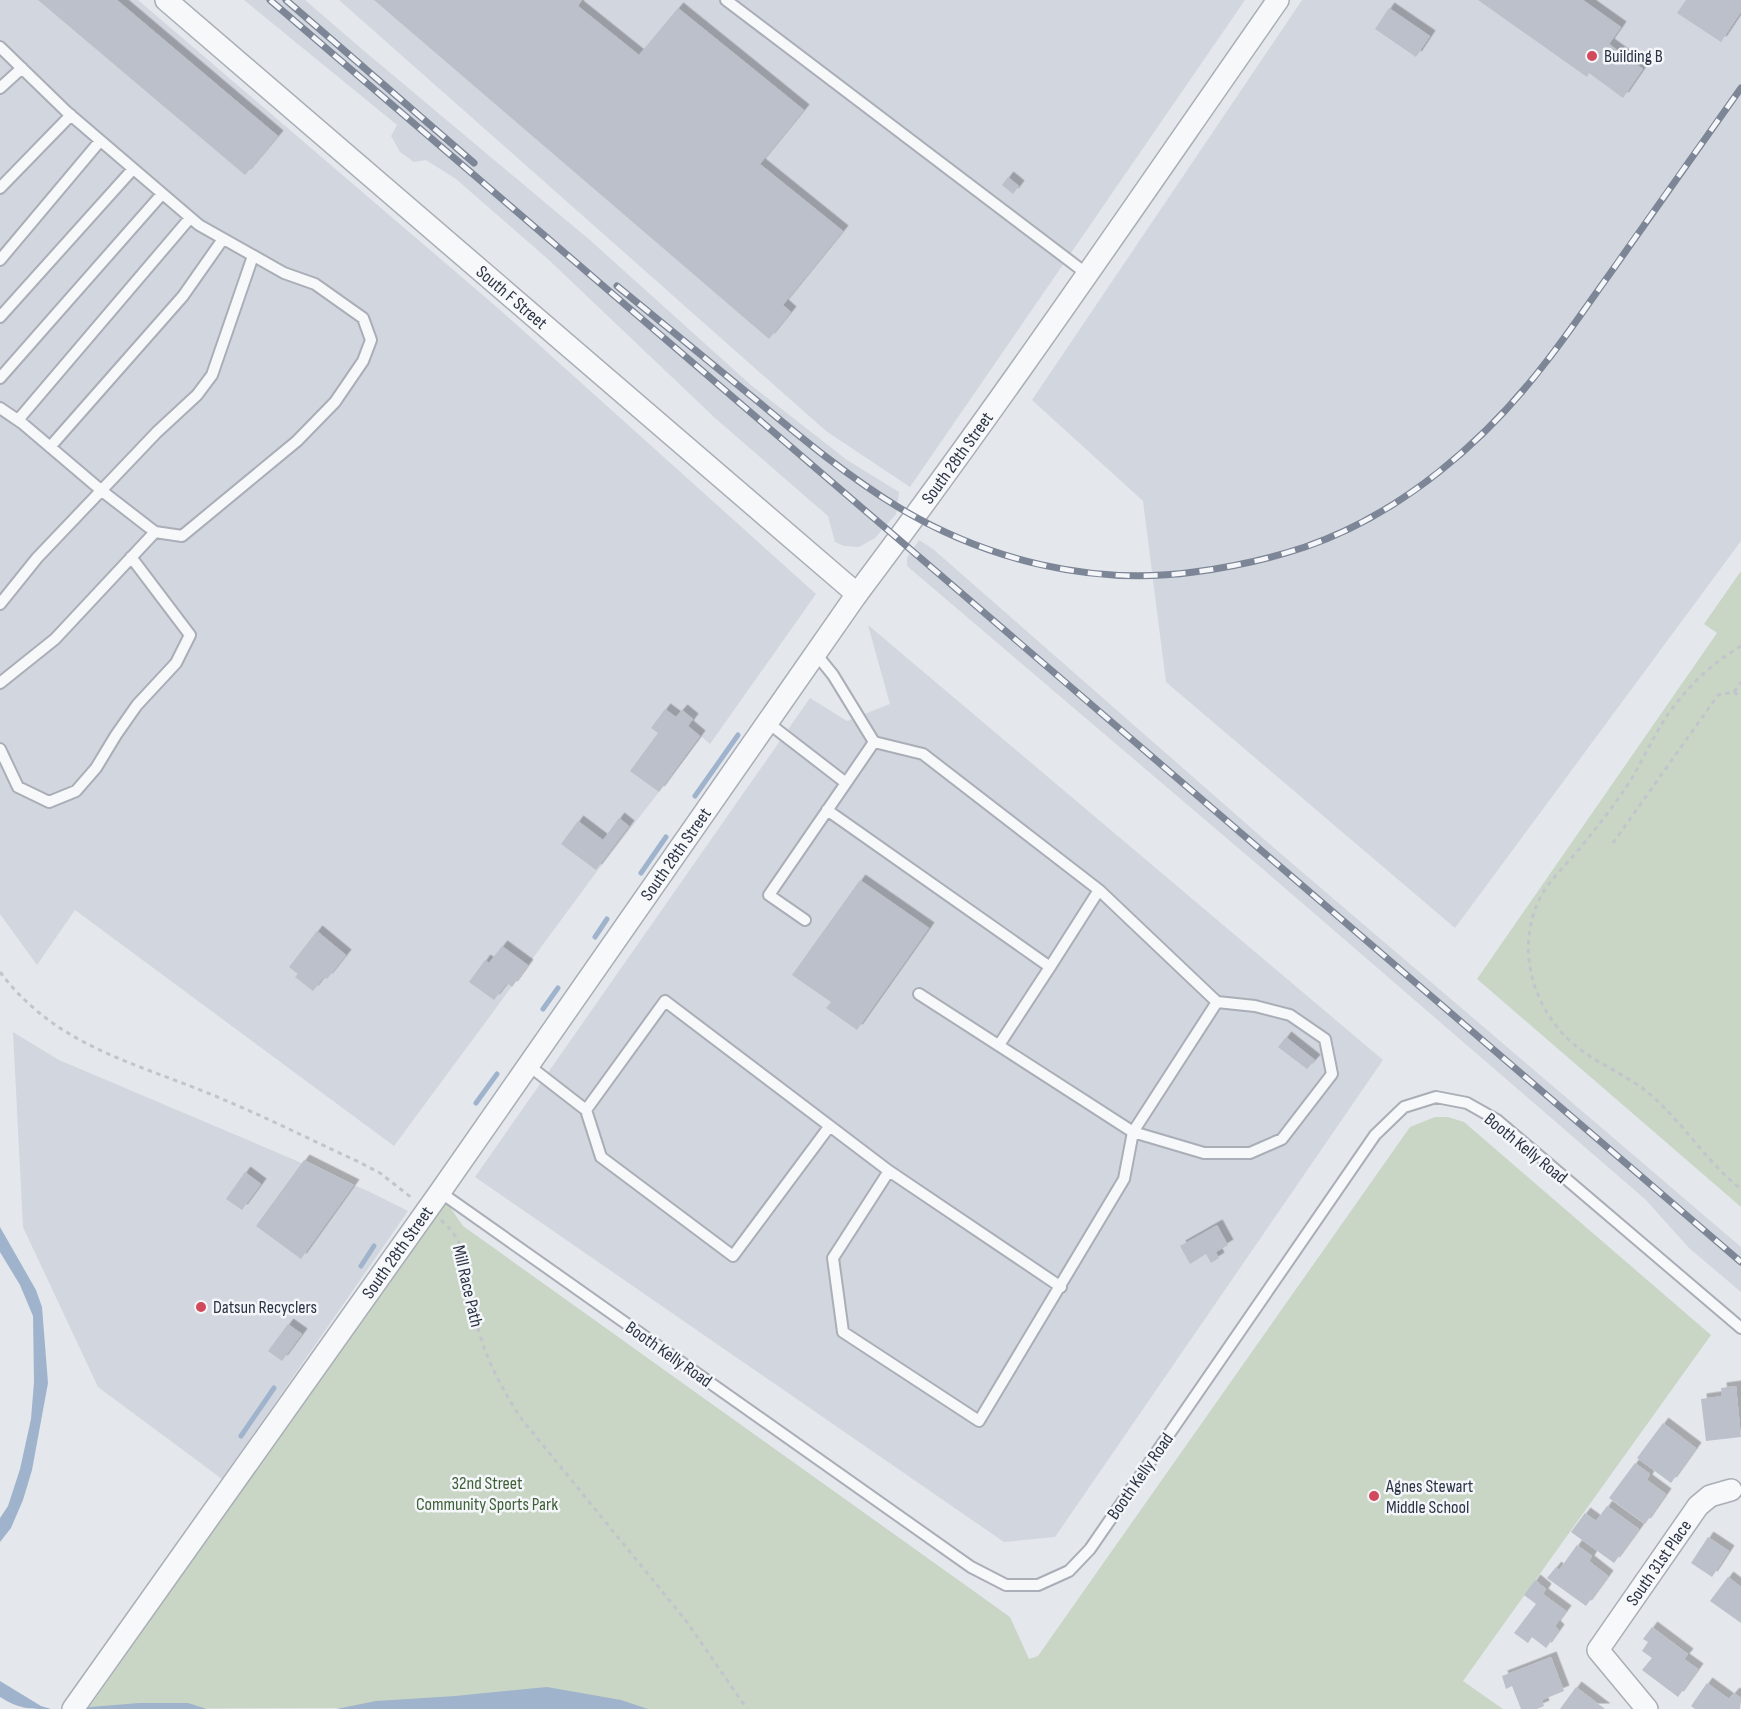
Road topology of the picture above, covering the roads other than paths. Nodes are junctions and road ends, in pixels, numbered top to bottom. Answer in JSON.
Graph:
{"nodes":[{"id":1,"x":166,"y":0,"type":"edge"},
{"id":2,"x":726,"y":0,"type":"edge"},
{"id":3,"x":1278,"y":0,"type":"edge"},
{"id":4,"x":0,"y":47,"type":"edge"},
{"id":5,"x":22,"y":68,"type":"junction"},
{"id":6,"x":0,"y":88,"type":"edge"},
{"id":7,"x":71,"y":115,"type":"junction"},
{"id":8,"x":100,"y":141,"type":"junction"},
{"id":9,"x":133,"y":169,"type":"junction"},
{"id":10,"x":0,"y":188,"type":"edge"},
{"id":11,"x":162,"y":194,"type":"junction"},
{"id":12,"x":190,"y":218,"type":"junction"},
{"id":13,"x":223,"y":239,"type":"junction"},
{"id":14,"x":253,"y":256,"type":"junction"},
{"id":15,"x":0,"y":260,"type":"edge"},
{"id":16,"x":1087,"y":274,"type":"junction"},
{"id":17,"x":0,"y":317,"type":"edge"},
{"id":18,"x":0,"y":378,"type":"edge"},
{"id":19,"x":0,"y":409,"type":"edge"},
{"id":20,"x":18,"y":420,"type":"junction"},
{"id":21,"x":50,"y":447,"type":"junction"},
{"id":22,"x":102,"y":491,"type":"junction"},
{"id":23,"x":155,"y":532,"type":"junction"},
{"id":24,"x":130,"y":557,"type":"junction"},
{"id":25,"x":857,"y":594,"type":"junction"},
{"id":26,"x":0,"y":604,"type":"edge"},
{"id":27,"x":816,"y":654,"type":"junction"},
{"id":28,"x":0,"y":682,"type":"edge"},
{"id":29,"x":767,"y":722,"type":"junction"},
{"id":30,"x":874,"y":742,"type":"junction"},
{"id":31,"x":0,"y":749,"type":"edge"},
{"id":32,"x":846,"y":783,"type":"junction"},
{"id":33,"x":828,"y":810,"type":"junction"},
{"id":34,"x":1099,"y":890,"type":"junction"},
{"id":35,"x":805,"y":920,"type":"dead end"},
{"id":36,"x":1050,"y":967,"type":"junction"},
{"id":37,"x":919,"y":994,"type":"dead end"},
{"id":38,"x":1217,"y":1002,"type":"junction"},
{"id":39,"x":999,"y":1046,"type":"junction"},
{"id":40,"x":528,"y":1065,"type":"junction"},
{"id":41,"x":586,"y":1110,"type":"junction"},
{"id":42,"x":830,"y":1127,"type":"junction"},
{"id":43,"x":1133,"y":1132,"type":"junction"},
{"id":44,"x":889,"y":1171,"type":"junction"},
{"id":45,"x":440,"y":1192,"type":"junction"},
{"id":46,"x":1061,"y":1287,"type":"junction"},
{"id":47,"x":1741,"y":1328,"type":"edge"},
{"id":48,"x":1731,"y":1490,"type":"dead end"},
{"id":49,"x":73,"y":1709,"type":"edge"},
{"id":50,"x":1647,"y":1709,"type":"edge"}],
"edges":[{"from":1,"to":25,"type":"street","name":"South F Street"},
{"from":2,"to":16,"type":"lane"},
{"from":3,"to":16,"type":"street","name":"South 28th Street"},
{"from":4,"to":5,"type":"lane"},
{"from":5,"to":6,"type":"lane"},
{"from":5,"to":7,"type":"lane"},
{"from":7,"to":8,"type":"lane"},
{"from":7,"to":10,"type":"lane"},
{"from":8,"to":9,"type":"lane"},
{"from":8,"to":15,"type":"lane"},
{"from":9,"to":11,"type":"lane"},
{"from":9,"to":17,"type":"lane"},
{"from":11,"to":12,"type":"lane"},
{"from":11,"to":18,"type":"lane"},
{"from":12,"to":13,"type":"lane"},
{"from":12,"to":20,"type":"lane"},
{"from":13,"to":14,"type":"lane"},
{"from":13,"to":21,"type":"lane"},
{"from":14,"to":22,"type":"lane"},
{"from":14,"to":23,"type":"lane"},
{"from":16,"to":25,"type":"street","name":"South 28th Street"},
{"from":19,"to":20,"type":"lane"},
{"from":20,"to":21,"type":"lane"},
{"from":21,"to":22,"type":"lane"},
{"from":22,"to":23,"type":"lane"},
{"from":22,"to":26,"type":"lane"},
{"from":23,"to":24,"type":"lane"},
{"from":24,"to":28,"type":"lane"},
{"from":24,"to":31,"type":"lane"},
{"from":25,"to":27,"type":"street","name":"South 28th Street"},
{"from":27,"to":29,"type":"street","name":"South 28th Street"},
{"from":27,"to":30,"type":"lane"},
{"from":29,"to":32,"type":"lane"},
{"from":29,"to":40,"type":"street","name":"South 28th Street"},
{"from":30,"to":32,"type":"lane"},
{"from":30,"to":34,"type":"lane"},
{"from":32,"to":33,"type":"lane"},
{"from":33,"to":35,"type":"lane"},
{"from":33,"to":36,"type":"lane"},
{"from":34,"to":36,"type":"lane"},
{"from":34,"to":38,"type":"lane"},
{"from":36,"to":39,"type":"lane"},
{"from":37,"to":39,"type":"lane"},
{"from":38,"to":43,"type":"lane"},
{"from":38,"to":43,"type":"lane"},
{"from":39,"to":43,"type":"lane"},
{"from":40,"to":41,"type":"lane"},
{"from":40,"to":45,"type":"street","name":"South 28th Street"},
{"from":41,"to":42,"type":"lane"},
{"from":41,"to":42,"type":"lane"},
{"from":42,"to":44,"type":"lane"},
{"from":43,"to":46,"type":"lane"},
{"from":44,"to":46,"type":"lane"},
{"from":44,"to":46,"type":"lane"},
{"from":45,"to":47,"type":"lane","name":"Booth Kelly Road"},
{"from":45,"to":49,"type":"street","name":"South 28th Street"},
{"from":48,"to":50,"type":"street","name":"South 31st Place"}]}
